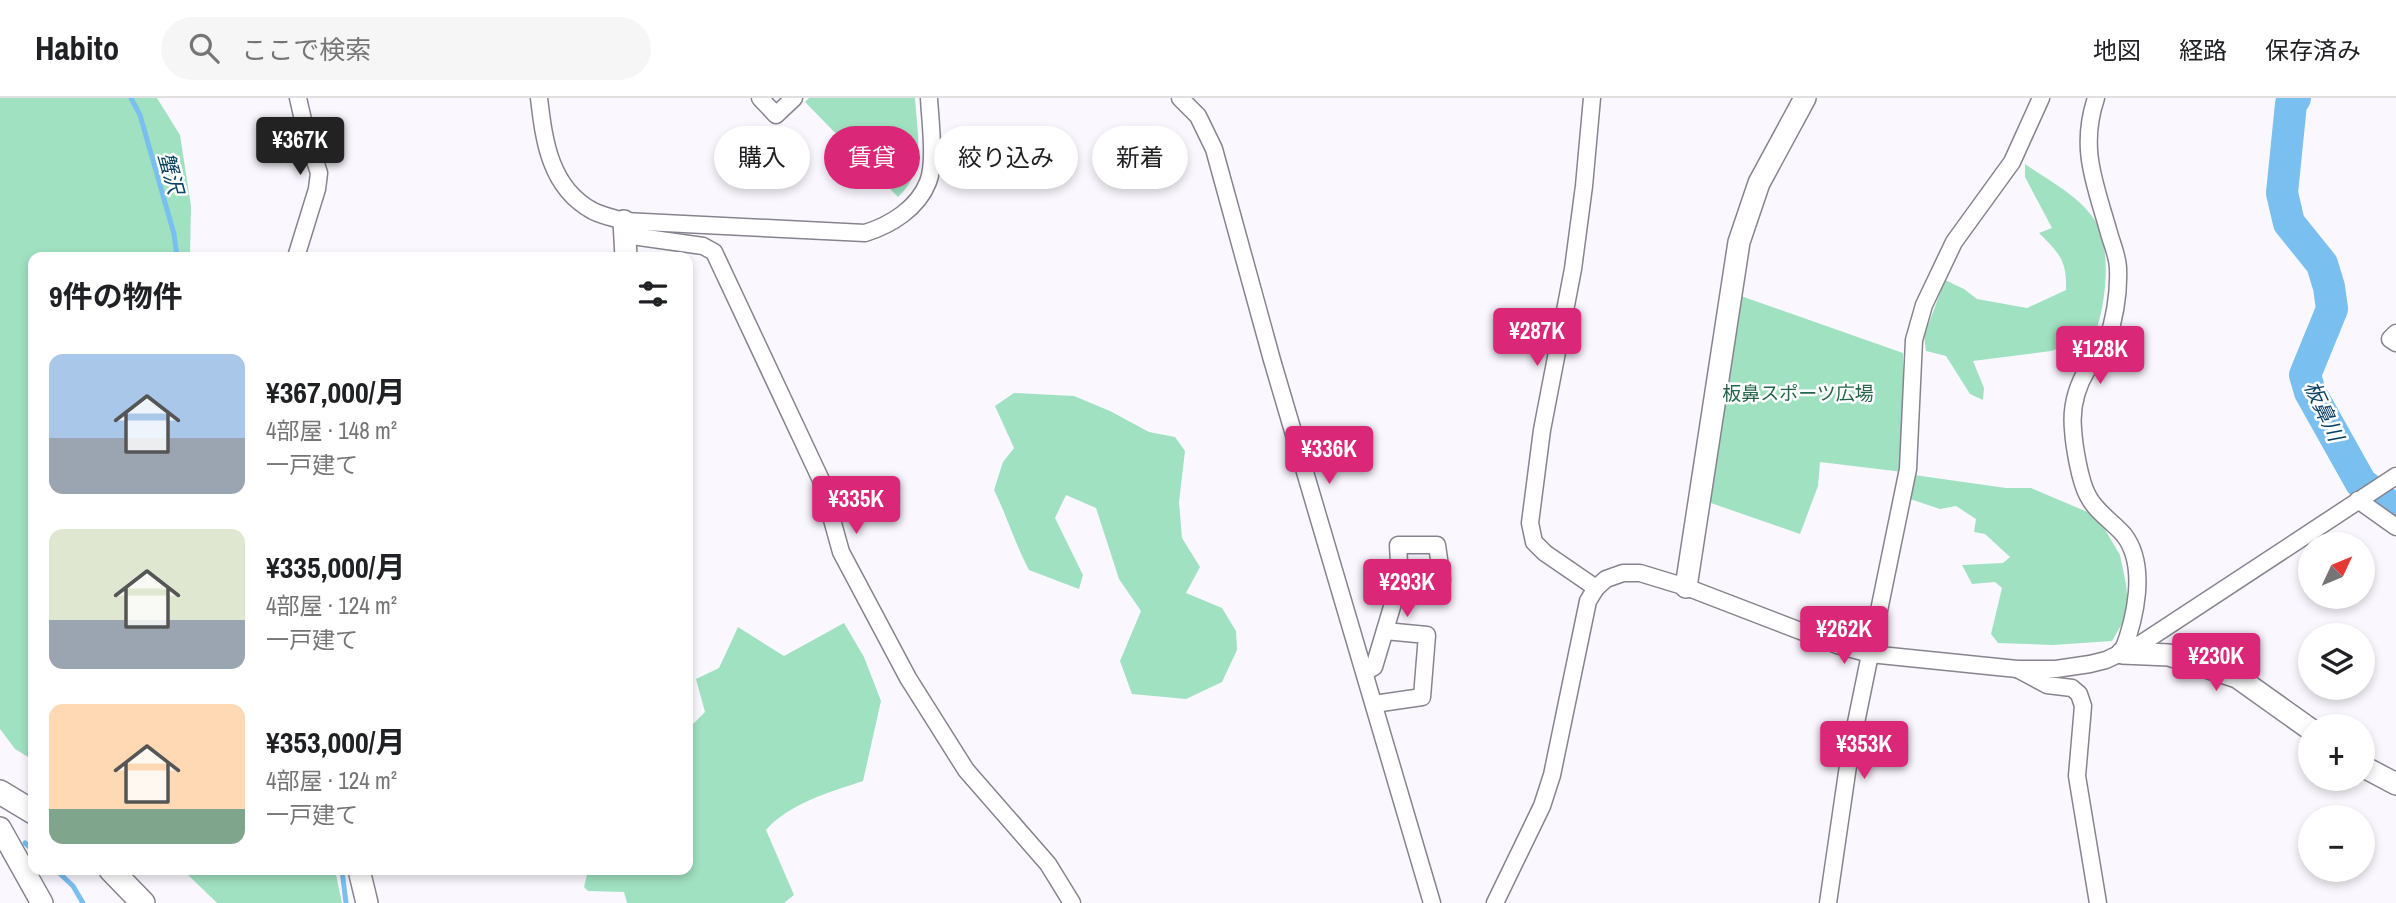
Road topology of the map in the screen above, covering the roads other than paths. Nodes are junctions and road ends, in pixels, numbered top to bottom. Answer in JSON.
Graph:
{"nodes":[{"id":1,"x":298,"y":98,"type":"edge"},
{"id":2,"x":539,"y":98,"type":"edge"},
{"id":3,"x":760,"y":98,"type":"edge"},
{"id":4,"x":794,"y":98,"type":"edge"},
{"id":5,"x":929,"y":98,"type":"edge"},
{"id":6,"x":1180,"y":98,"type":"edge"},
{"id":7,"x":1592,"y":98,"type":"edge"},
{"id":8,"x":1805,"y":98,"type":"edge"},
{"id":9,"x":2041,"y":98,"type":"edge"},
{"id":10,"x":2096,"y":98,"type":"edge"},
{"id":11,"x":625,"y":228,"type":"junction"},
{"id":12,"x":298,"y":252,"type":"edge"},
{"id":13,"x":626,"y":252,"type":"edge"},
{"id":14,"x":2396,"y":332,"type":"edge"},
{"id":15,"x":2396,"y":343,"type":"edge"},
{"id":16,"x":2390,"y":479,"type":"edge"},
{"id":17,"x":2360,"y":499,"type":"junction"},
{"id":18,"x":2396,"y":527,"type":"edge"},
{"id":19,"x":1441,"y":580,"type":"dead end"},
{"id":20,"x":1686,"y":587,"type":"junction"},
{"id":21,"x":1596,"y":588,"type":"junction"},
{"id":22,"x":1385,"y":631,"type":"junction"},
{"id":23,"x":2122,"y":653,"type":"junction"},
{"id":24,"x":1870,"y":654,"type":"junction"},
{"id":25,"x":2017,"y":669,"type":"junction"},
{"id":26,"x":1364,"y":672,"type":"junction"},
{"id":27,"x":1374,"y":704,"type":"junction"},
{"id":28,"x":2298,"y":720,"type":"edge"},
{"id":29,"x":2375,"y":773,"type":"edge"},
{"id":30,"x":2396,"y":784,"type":"edge"},
{"id":31,"x":0,"y":792,"type":"edge"},
{"id":32,"x":28,"y":809,"type":"edge"},
{"id":33,"x":0,"y":828,"type":"edge"},
{"id":34,"x":116,"y":875,"type":"edge"},
{"id":35,"x":360,"y":875,"type":"edge"},
{"id":36,"x":43,"y":903,"type":"edge"},
{"id":37,"x":143,"y":903,"type":"edge"},
{"id":38,"x":367,"y":903,"type":"edge"},
{"id":39,"x":1072,"y":903,"type":"edge"},
{"id":40,"x":1432,"y":903,"type":"edge"},
{"id":41,"x":1494,"y":903,"type":"edge"},
{"id":42,"x":1828,"y":903,"type":"edge"},
{"id":43,"x":2098,"y":903,"type":"edge"}],
"edges":[{"from":1,"to":12,"type":"street"},
{"from":2,"to":11,"type":"street"},
{"from":3,"to":4,"type":"street"},
{"from":5,"to":11,"type":"street"},
{"from":6,"to":26,"type":"street"},
{"from":7,"to":21,"type":"street"},
{"from":8,"to":20,"type":"street"},
{"from":9,"to":24,"type":"street"},
{"from":10,"to":23,"type":"street"},
{"from":11,"to":13,"type":"street"},
{"from":11,"to":39,"type":"street"},
{"from":14,"to":15,"type":"street"},
{"from":16,"to":17,"type":"street"},
{"from":17,"to":18,"type":"street"},
{"from":17,"to":23,"type":"street"},
{"from":19,"to":22,"type":"street"},
{"from":20,"to":21,"type":"street"},
{"from":20,"to":24,"type":"street"},
{"from":21,"to":41,"type":"street"},
{"from":22,"to":26,"type":"street"},
{"from":22,"to":27,"type":"street"},
{"from":23,"to":25,"type":"street"},
{"from":23,"to":28,"type":"street"},
{"from":24,"to":25,"type":"street"},
{"from":24,"to":42,"type":"street"},
{"from":25,"to":43,"type":"street"},
{"from":26,"to":27,"type":"street"},
{"from":27,"to":40,"type":"street"},
{"from":29,"to":30,"type":"street"},
{"from":31,"to":32,"type":"main road"},
{"from":33,"to":36,"type":"street"},
{"from":34,"to":37,"type":"main road"},
{"from":35,"to":38,"type":"street"}]}
